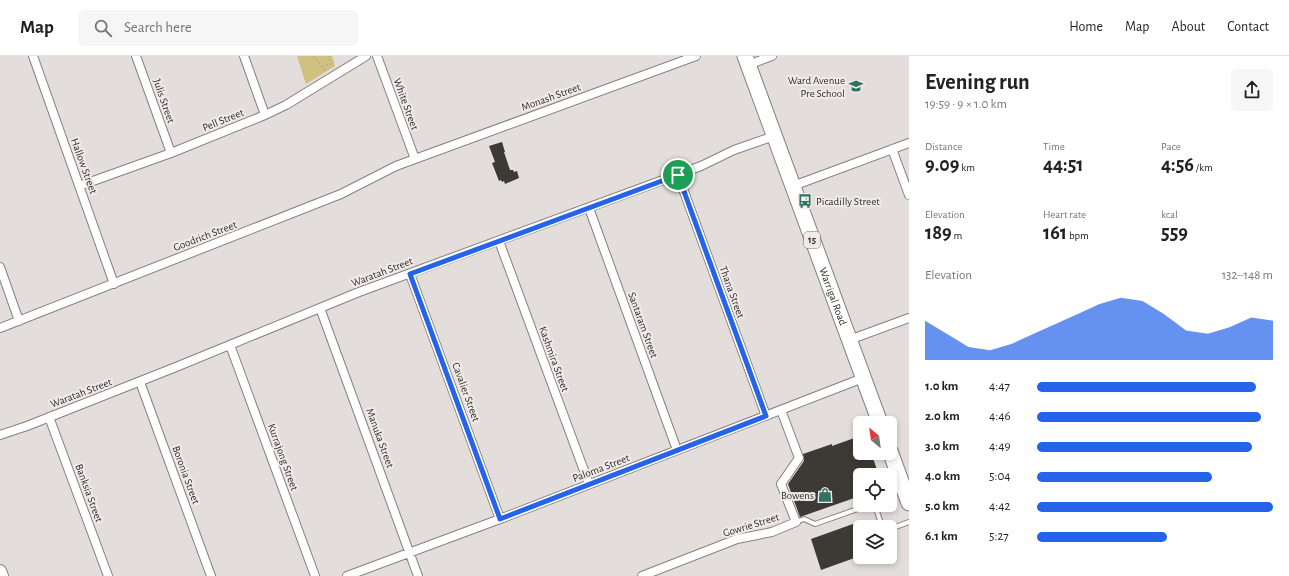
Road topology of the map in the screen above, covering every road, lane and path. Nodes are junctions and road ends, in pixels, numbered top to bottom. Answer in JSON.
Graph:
{"nodes":[{"id":1,"x":33,"y":56,"type":"edge"},
{"id":2,"x":136,"y":56,"type":"edge"},
{"id":3,"x":244,"y":56,"type":"edge"},
{"id":4,"x":314,"y":56,"type":"edge"},
{"id":5,"x":328,"y":56,"type":"edge"},
{"id":6,"x":366,"y":56,"type":"edge"},
{"id":7,"x":377,"y":56,"type":"edge"},
{"id":8,"x":696,"y":56,"type":"edge"},
{"id":9,"x":772,"y":56,"type":"edge"},
{"id":10,"x":747,"y":60,"type":"edge"},
{"id":11,"x":330,"y":63,"type":"junction"},
{"id":12,"x":323,"y":67,"type":"junction"},
{"id":13,"x":333,"y":68,"type":"dead end"},
{"id":14,"x":326,"y":72,"type":"dead end"},
{"id":15,"x":265,"y":115,"type":"junction"},
{"id":16,"x":774,"y":136,"type":"junction"},
{"id":17,"x":909,"y":143,"type":"edge"},
{"id":18,"x":892,"y":149,"type":"junction"},
{"id":19,"x":170,"y":153,"type":"junction"},
{"id":20,"x":414,"y":159,"type":"junction"},
{"id":21,"x":678,"y":175,"type":"junction"},
{"id":22,"x":79,"y":186,"type":"junction"},
{"id":23,"x":793,"y":186,"type":"junction"},
{"id":24,"x":909,"y":195,"type":"edge"},
{"id":25,"x":589,"y":208,"type":"junction"},
{"id":26,"x":499,"y":241,"type":"junction"},
{"id":27,"x":0,"y":267,"type":"edge"},
{"id":28,"x":410,"y":274,"type":"junction"},
{"id":29,"x":114,"y":284,"type":"junction"},
{"id":30,"x":320,"y":308,"type":"junction"},
{"id":31,"x":909,"y":318,"type":"edge"},
{"id":32,"x":19,"y":321,"type":"junction"},
{"id":33,"x":0,"y":328,"type":"edge"},
{"id":34,"x":849,"y":340,"type":"junction"},
{"id":35,"x":230,"y":345,"type":"junction"},
{"id":36,"x":863,"y":378,"type":"junction"},
{"id":37,"x":140,"y":382,"type":"junction"},
{"id":38,"x":781,"y":410,"type":"junction"},
{"id":39,"x":766,"y":416,"type":"junction"},
{"id":40,"x":877,"y":416,"type":"edge"},
{"id":41,"x":49,"y":417,"type":"junction"},
{"id":42,"x":0,"y":435,"type":"edge"},
{"id":43,"x":677,"y":450,"type":"junction"},
{"id":44,"x":894,"y":460,"type":"edge"},
{"id":45,"x":589,"y":484,"type":"junction"},
{"id":46,"x":906,"y":486,"type":"edge"},
{"id":47,"x":909,"y":503,"type":"edge"},
{"id":48,"x":853,"y":511,"type":"edge"},
{"id":49,"x":500,"y":519,"type":"junction"},
{"id":50,"x":796,"y":522,"type":"junction"},
{"id":51,"x":909,"y":522,"type":"edge"},
{"id":52,"x":897,"y":526,"type":"edge"},
{"id":53,"x":410,"y":553,"type":"junction"},
{"id":54,"x":0,"y":571,"type":"edge"},
{"id":55,"x":2,"y":576,"type":"edge"},
{"id":56,"x":108,"y":576,"type":"edge"},
{"id":57,"x":211,"y":576,"type":"edge"},
{"id":58,"x":315,"y":576,"type":"edge"},
{"id":59,"x":347,"y":576,"type":"edge"},
{"id":60,"x":418,"y":576,"type":"edge"},
{"id":61,"x":642,"y":576,"type":"edge"}],
"edges":[{"from":1,"to":22,"type":"street","name":"Hallow Street"},
{"from":2,"to":19,"type":"street","name":"Julis Street"},
{"from":3,"to":15,"type":"street"},
{"from":4,"to":12,"type":"path"},
{"from":5,"to":11,"type":"path"},
{"from":6,"to":15,"type":"street","name":"Pell Street"},
{"from":7,"to":20,"type":"street","name":"White Street"},
{"from":8,"to":20,"type":"street","name":"Monash Street"},
{"from":9,"to":10,"type":"street"},
{"from":10,"to":16,"type":"highway","name":"Warrigal Road","number":"15"},
{"from":11,"to":12,"type":"path"},
{"from":11,"to":13,"type":"path"},
{"from":12,"to":14,"type":"path"},
{"from":15,"to":19,"type":"street","name":"Pell Street"},
{"from":16,"to":21,"type":"street","name":"Waratah Street"},
{"from":16,"to":23,"type":"highway","name":"Warrigal Road","number":"15"},
{"from":17,"to":18,"type":"street"},
{"from":18,"to":23,"type":"street"},
{"from":18,"to":24,"type":"street"},
{"from":19,"to":22,"type":"street","name":"Pell Street"},
{"from":20,"to":29,"type":"street","name":"Goodrich Street"},
{"from":21,"to":25,"type":"street","name":"Waratah Street"},
{"from":21,"to":39,"type":"street","name":"Thana Street"},
{"from":22,"to":29,"type":"street","name":"Hallow Street"},
{"from":23,"to":34,"type":"highway","name":"Warrigal Road","number":"15"},
{"from":25,"to":26,"type":"street","name":"Waratah Street"},
{"from":25,"to":43,"type":"street","name":"Santaram Street"},
{"from":26,"to":28,"type":"street","name":"Waratah Street"},
{"from":26,"to":45,"type":"street","name":"Kashmira Street"},
{"from":27,"to":32,"type":"street"},
{"from":28,"to":30,"type":"street","name":"Waratah Street"},
{"from":28,"to":49,"type":"street","name":"Cavalier Street"},
{"from":29,"to":32,"type":"street","name":"Goodrich Street"},
{"from":30,"to":35,"type":"street","name":"Waratah Street"},
{"from":30,"to":53,"type":"street","name":"Manuka Street"},
{"from":31,"to":34,"type":"street"},
{"from":32,"to":33,"type":"street","name":"Goodrich Street"},
{"from":34,"to":36,"type":"highway","name":"Warrigal Road","number":"15"},
{"from":35,"to":37,"type":"street","name":"Waratah Street"},
{"from":35,"to":58,"type":"street","name":"Kurrajong Street"},
{"from":36,"to":38,"type":"street","name":"Paloma Street"},
{"from":36,"to":40,"type":"highway","name":"Warrigal Road","number":"15"},
{"from":37,"to":41,"type":"street","name":"Waratah Street"},
{"from":37,"to":57,"type":"street","name":"Boronia Street"},
{"from":38,"to":39,"type":"street","name":"Paloma Street"},
{"from":38,"to":50,"type":"street","name":"Gowrie Street"},
{"from":39,"to":43,"type":"street","name":"Paloma Street"},
{"from":41,"to":42,"type":"street","name":"Waratah Street"},
{"from":41,"to":56,"type":"street","name":"Banksia Street"},
{"from":43,"to":45,"type":"street","name":"Paloma Street"},
{"from":44,"to":46,"type":"highway"},
{"from":45,"to":49,"type":"street","name":"Paloma Street"},
{"from":46,"to":47,"type":"highway"},
{"from":48,"to":50,"type":"lane"},
{"from":49,"to":53,"type":"street","name":"Paloma Street"},
{"from":50,"to":61,"type":"street","name":"Gowrie Street"},
{"from":51,"to":52,"type":"lane"},
{"from":53,"to":59,"type":"street","name":"Paloma Street"},
{"from":53,"to":60,"type":"street","name":"Manuka Street"},
{"from":54,"to":55,"type":"street"}]}
